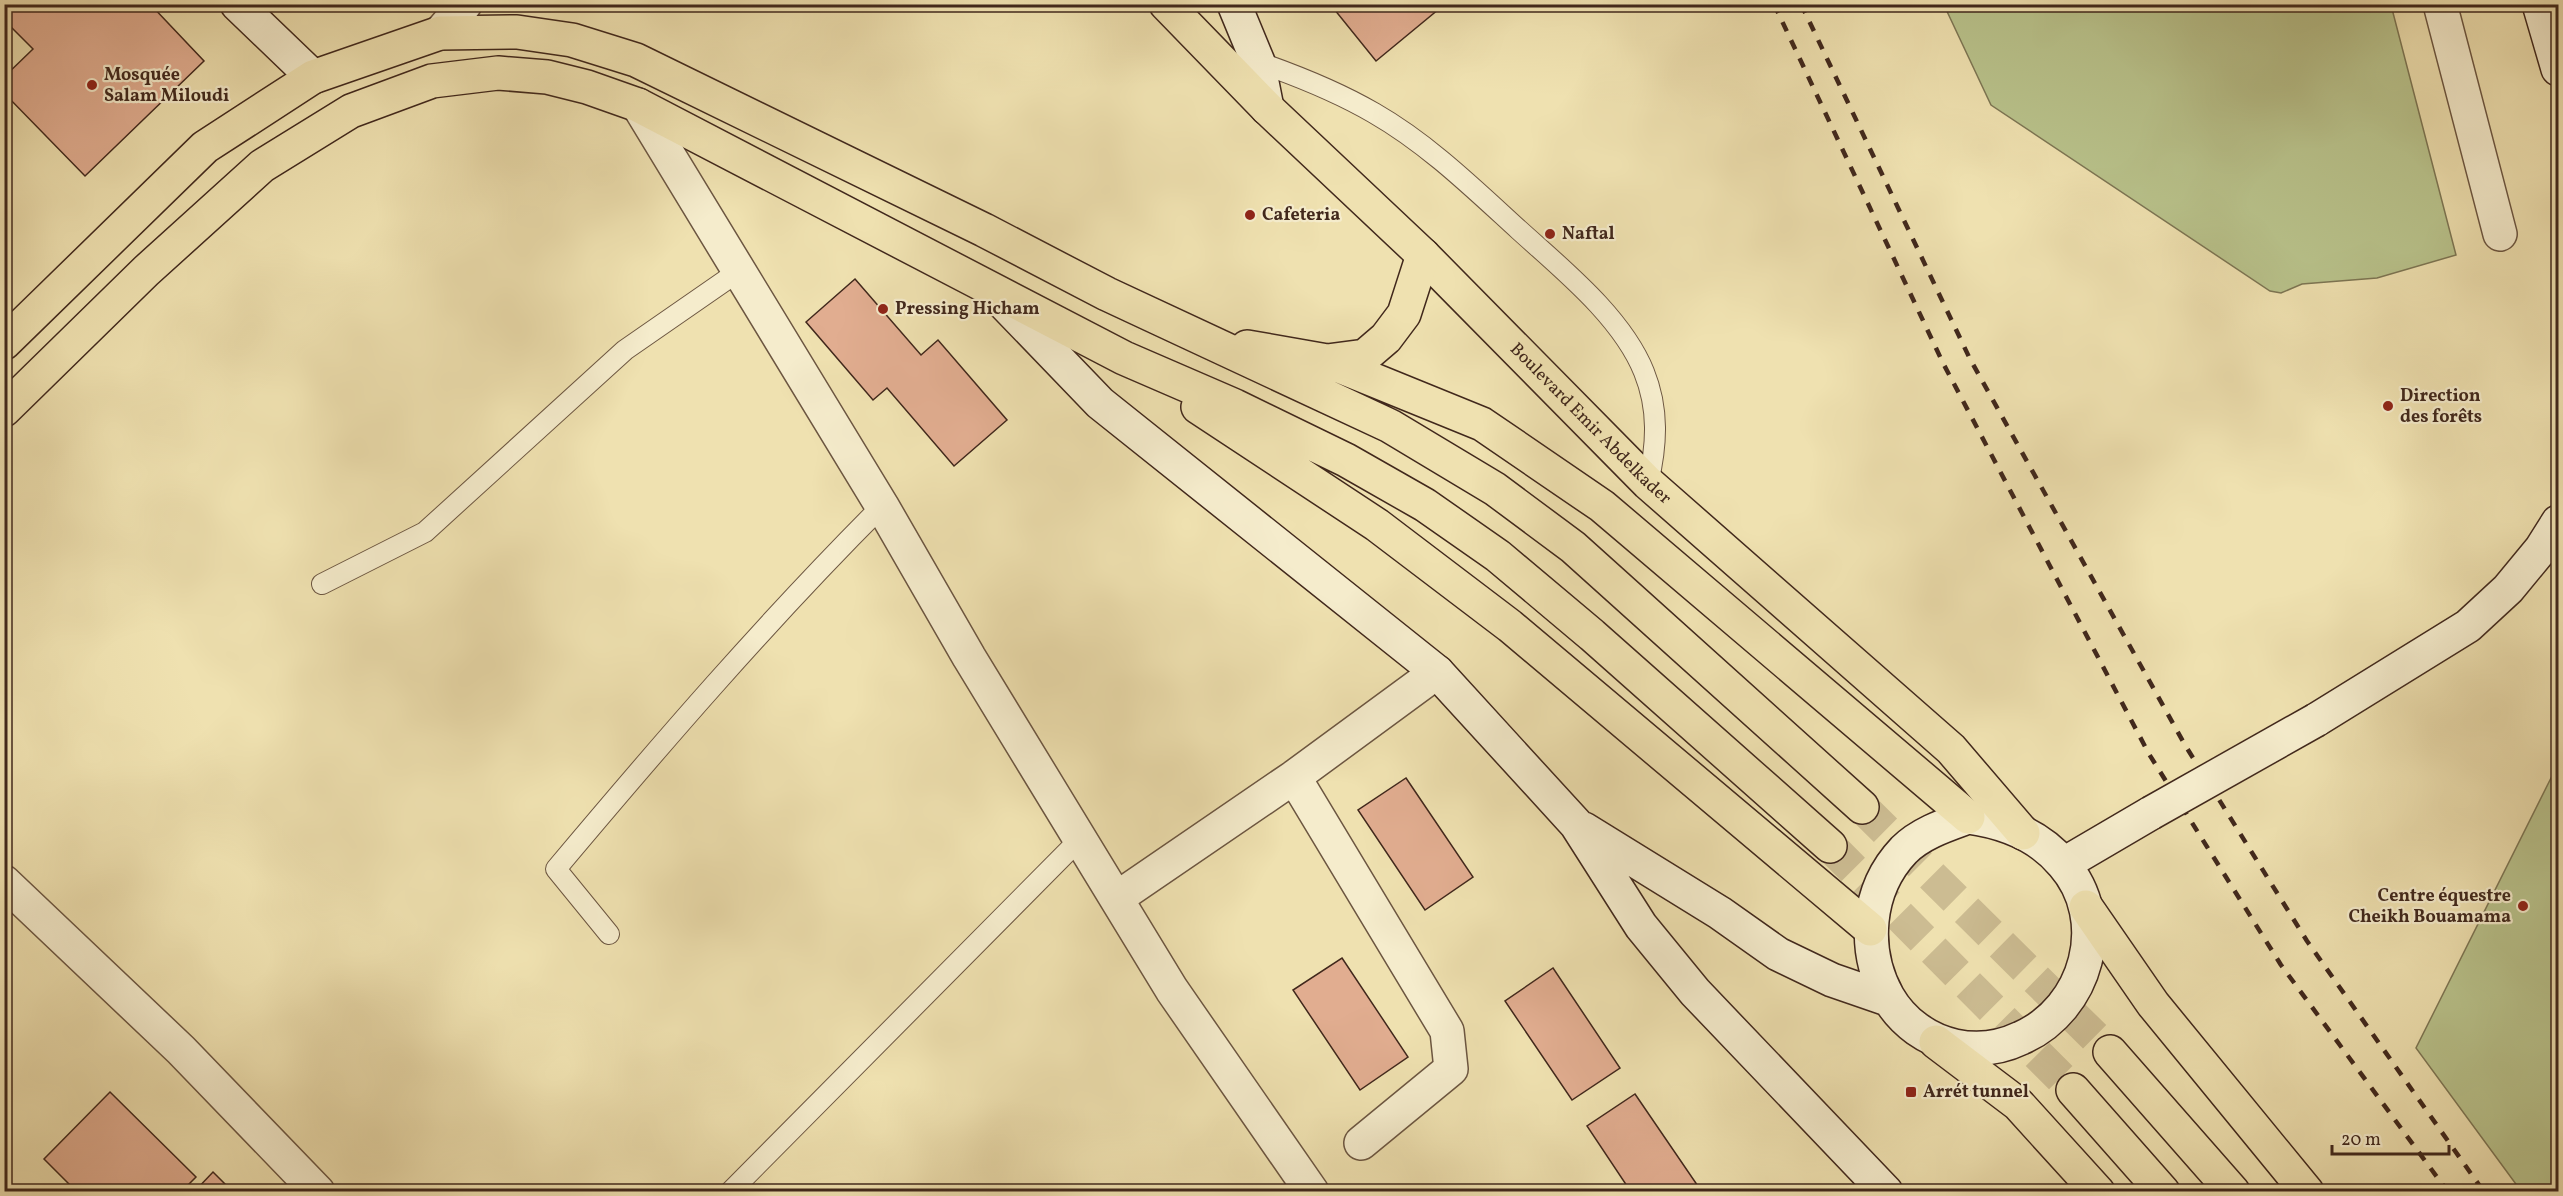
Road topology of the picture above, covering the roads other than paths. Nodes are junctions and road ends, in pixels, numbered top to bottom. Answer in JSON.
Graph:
{"nodes":[{"id":1,"x":237,"y":4,"type":"edge"},
{"id":2,"x":465,"y":4,"type":"edge"},
{"id":3,"x":1166,"y":4,"type":"edge"},
{"id":4,"x":1234,"y":4,"type":"edge"},
{"id":5,"x":2440,"y":4,"type":"edge"},
{"id":6,"x":2539,"y":4,"type":"edge"},
{"id":7,"x":440,"y":33,"type":"junction"},
{"id":8,"x":1258,"y":62,"type":"junction"},
{"id":9,"x":2559,"y":69,"type":"edge"},
{"id":10,"x":313,"y":77,"type":"junction"},
{"id":11,"x":638,"y":105,"type":"junction"},
{"id":12,"x":1267,"y":108,"type":"junction"},
{"id":13,"x":2500,"y":234,"type":"dead end"},
{"id":14,"x":1423,"y":255,"type":"junction"},
{"id":15,"x":739,"y":271,"type":"junction"},
{"id":16,"x":987,"y":286,"type":"junction"},
{"id":17,"x":1204,"y":339,"type":"junction"},
{"id":18,"x":4,"y":342,"type":"edge"},
{"id":19,"x":1124,"y":358,"type":"junction"},
{"id":20,"x":1327,"y":361,"type":"junction"},
{"id":21,"x":4,"y":410,"type":"edge"},
{"id":22,"x":1648,"y":483,"type":"junction"},
{"id":23,"x":882,"y":506,"type":"junction"},
{"id":24,"x":2559,"y":522,"type":"edge"},
{"id":25,"x":322,"y":584,"type":"dead end"},
{"id":26,"x":1437,"y":672,"type":"junction"},
{"id":27,"x":1293,"y":777,"type":"junction"},
{"id":28,"x":1862,"y":807,"type":"tunnel mouth"},
{"id":29,"x":1968,"y":817,"type":"junction"},
{"id":30,"x":1576,"y":824,"type":"junction"},
{"id":31,"x":2023,"y":833,"type":"junction"},
{"id":32,"x":1080,"y":839,"type":"junction"},
{"id":33,"x":1830,"y":846,"type":"tunnel mouth"},
{"id":34,"x":2064,"y":864,"type":"junction"},
{"id":35,"x":4,"y":882,"type":"edge"},
{"id":36,"x":1117,"y":898,"type":"junction"},
{"id":37,"x":2086,"y":908,"type":"junction"},
{"id":38,"x":1870,"y":929,"type":"junction"},
{"id":39,"x":609,"y":934,"type":"dead end"},
{"id":40,"x":1890,"y":1000,"type":"junction"},
{"id":41,"x":1936,"y":1042,"type":"junction"},
{"id":42,"x":2110,"y":1052,"type":"tunnel mouth"},
{"id":43,"x":2073,"y":1090,"type":"tunnel mouth"},
{"id":44,"x":1361,"y":1143,"type":"dead end"},
{"id":45,"x":318,"y":1191,"type":"edge"},
{"id":46,"x":730,"y":1191,"type":"edge"},
{"id":47,"x":1312,"y":1191,"type":"edge"},
{"id":48,"x":1886,"y":1191,"type":"edge"},
{"id":49,"x":2098,"y":1191,"type":"edge"},
{"id":50,"x":2163,"y":1191,"type":"edge"},
{"id":51,"x":2233,"y":1191,"type":"edge"},
{"id":52,"x":2307,"y":1191,"type":"edge"}],
"edges":[{"from":1,"to":10,"type":"street"},
{"from":2,"to":7,"type":"street"},
{"from":3,"to":12,"type":"main road","name":"Boulevard Emir Abdelkader"},
{"from":4,"to":8,"type":"street"},
{"from":5,"to":13,"type":"street"},
{"from":6,"to":9,"type":"street"},
{"from":7,"to":10,"type":"main road"},
{"from":7,"to":17,"type":"main road"},
{"from":8,"to":12,"type":"street"},
{"from":8,"to":22,"type":"lane"},
{"from":10,"to":18,"type":"main road"},
{"from":11,"to":15,"type":"street"},
{"from":11,"to":16,"type":"main road"},
{"from":11,"to":21,"type":"main road"},
{"from":12,"to":14,"type":"main road","name":"Boulevard Emir Abdelkader"},
{"from":14,"to":20,"type":"main road"},
{"from":14,"to":22,"type":"main road","name":"Boulevard Emir Abdelkader"},
{"from":15,"to":23,"type":"street"},
{"from":15,"to":25,"type":"lane"},
{"from":16,"to":19,"type":"main road"},
{"from":16,"to":26,"type":"street"},
{"from":17,"to":20,"type":"main road"},
{"from":17,"to":28,"type":"main road"},
{"from":19,"to":33,"type":"main road"},
{"from":19,"to":38,"type":"main road"},
{"from":20,"to":29,"type":"main road"},
{"from":22,"to":31,"type":"main road","name":"Boulevard Emir Abdelkader"},
{"from":23,"to":32,"type":"street"},
{"from":23,"to":39,"type":"lane"},
{"from":24,"to":34,"type":"street","bridge":true},
{"from":26,"to":27,"type":"street"},
{"from":26,"to":30,"type":"street"},
{"from":27,"to":36,"type":"street"},
{"from":27,"to":44,"type":"street"},
{"from":29,"to":31,"type":"street"},
{"from":29,"to":38,"type":"street"},
{"from":30,"to":40,"type":"street"},
{"from":30,"to":48,"type":"street"},
{"from":31,"to":34,"type":"street"},
{"from":32,"to":36,"type":"street"},
{"from":32,"to":46,"type":"lane"},
{"from":34,"to":37,"type":"street"},
{"from":35,"to":45,"type":"street"},
{"from":36,"to":47,"type":"street"},
{"from":37,"to":41,"type":"street"},
{"from":37,"to":52,"type":"main road"},
{"from":38,"to":40,"type":"street"},
{"from":40,"to":41,"type":"street"},
{"from":41,"to":49,"type":"main road"},
{"from":42,"to":51,"type":"main road"},
{"from":43,"to":50,"type":"main road"}]}
